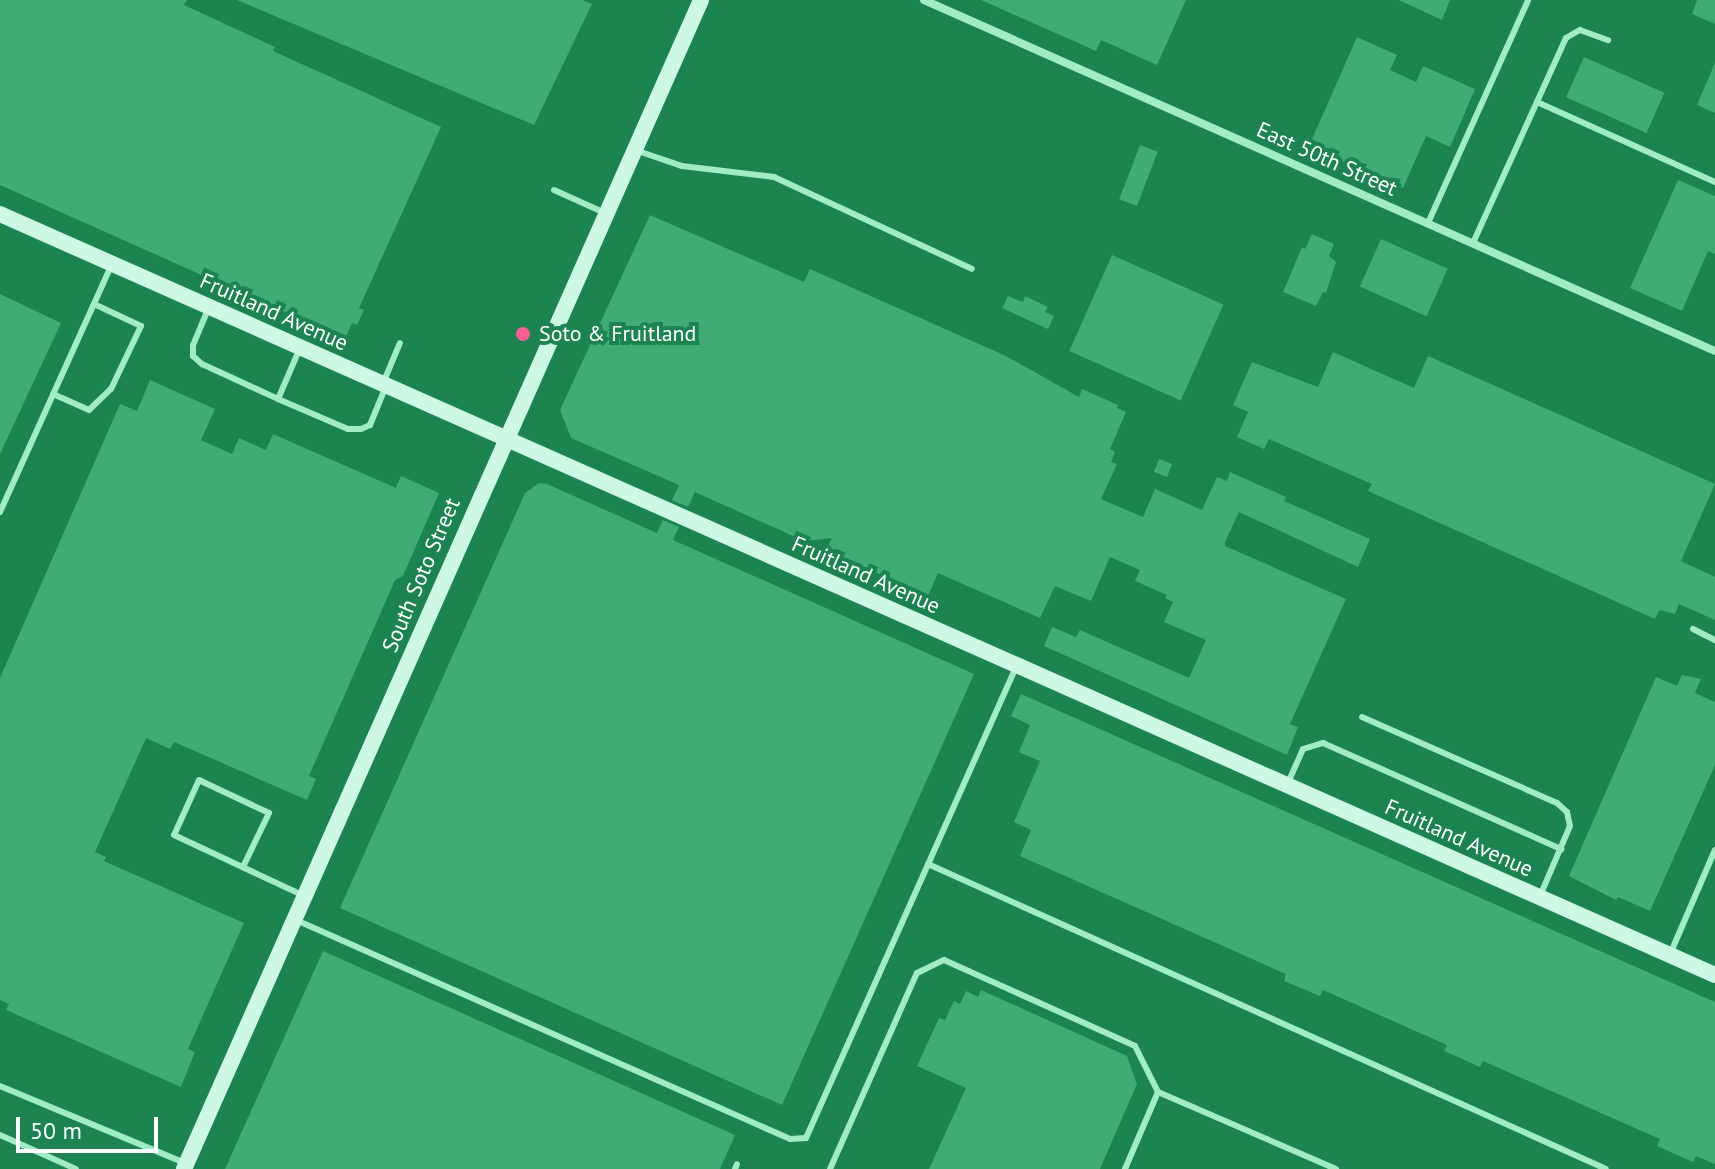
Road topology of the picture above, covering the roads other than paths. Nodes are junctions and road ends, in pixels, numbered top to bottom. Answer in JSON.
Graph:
{"nodes":[{"id":1,"x":701,"y":0,"type":"edge"},
{"id":2,"x":924,"y":0,"type":"edge"},
{"id":3,"x":1528,"y":0,"type":"edge"},
{"id":4,"x":1608,"y":40,"type":"dead end"},
{"id":5,"x":1537,"y":102,"type":"junction"},
{"id":6,"x":635,"y":149,"type":"junction"},
{"id":7,"x":1715,"y":182,"type":"edge"},
{"id":8,"x":554,"y":190,"type":"dead end"},
{"id":9,"x":605,"y":213,"type":"junction"},
{"id":10,"x":0,"y":214,"type":"edge"},
{"id":11,"x":1428,"y":223,"type":"junction"},
{"id":12,"x":1473,"y":243,"type":"junction"},
{"id":13,"x":112,"y":264,"type":"junction"},
{"id":14,"x":972,"y":269,"type":"dead end"},
{"id":15,"x":94,"y":304,"type":"junction"},
{"id":16,"x":209,"y":307,"type":"junction"},
{"id":17,"x":400,"y":343,"type":"dead end"},
{"id":18,"x":300,"y":348,"type":"junction"},
{"id":19,"x":1715,"y":351,"type":"edge"},
{"id":20,"x":384,"y":385,"type":"junction"},
{"id":21,"x":53,"y":394,"type":"junction"},
{"id":22,"x":278,"y":399,"type":"junction"},
{"id":23,"x":504,"y":439,"type":"junction"},
{"id":24,"x":0,"y":512,"type":"edge"},
{"id":25,"x":1693,"y":629,"type":"dead end"},
{"id":26,"x":1715,"y":640,"type":"edge"},
{"id":27,"x":1016,"y":666,"type":"junction"},
{"id":28,"x":1362,"y":717,"type":"dead end"},
{"id":29,"x":1286,"y":785,"type":"junction"},
{"id":30,"x":1561,"y":849,"type":"junction"},
{"id":31,"x":1715,"y":850,"type":"edge"},
{"id":32,"x":928,"y":864,"type":"junction"},
{"id":33,"x":243,"y":867,"type":"junction"},
{"id":34,"x":306,"y":897,"type":"junction"},
{"id":35,"x":1539,"y":897,"type":"junction"},
{"id":36,"x":296,"y":920,"type":"junction"},
{"id":37,"x":1670,"y":956,"type":"junction"},
{"id":38,"x":1715,"y":975,"type":"edge"},
{"id":39,"x":0,"y":1086,"type":"edge"},
{"id":40,"x":1158,"y":1092,"type":"junction"},
{"id":41,"x":0,"y":1135,"type":"edge"},
{"id":42,"x":186,"y":1166,"type":"edge"},
{"id":43,"x":76,"y":1169,"type":"edge"},
{"id":44,"x":830,"y":1169,"type":"edge"},
{"id":45,"x":1125,"y":1169,"type":"edge"},
{"id":46,"x":1336,"y":1169,"type":"edge"},
{"id":47,"x":1606,"y":1169,"type":"edge"}],
"edges":[{"from":1,"to":6,"type":"street","name":"South Soto Street"},
{"from":2,"to":11,"type":"street","name":"East 50th Street"},
{"from":3,"to":11,"type":"lane"},
{"from":4,"to":5,"type":"lane"},
{"from":5,"to":7,"type":"lane"},
{"from":5,"to":12,"type":"lane"},
{"from":6,"to":9,"type":"street","name":"South Soto Street"},
{"from":6,"to":14,"type":"lane"},
{"from":8,"to":9,"type":"lane"},
{"from":9,"to":23,"type":"street","name":"South Soto Street"},
{"from":10,"to":13,"type":"street","name":"Fruitland Avenue"},
{"from":11,"to":12,"type":"street","name":"East 50th Street"},
{"from":12,"to":19,"type":"street","name":"East 50th Street"},
{"from":13,"to":15,"type":"lane"},
{"from":13,"to":16,"type":"street","name":"Fruitland Avenue"},
{"from":15,"to":21,"type":"lane"},
{"from":15,"to":21,"type":"lane"},
{"from":16,"to":18,"type":"street","name":"Fruitland Avenue"},
{"from":16,"to":22,"type":"lane"},
{"from":17,"to":20,"type":"lane"},
{"from":18,"to":20,"type":"street","name":"Fruitland Avenue"},
{"from":18,"to":22,"type":"lane"},
{"from":20,"to":22,"type":"lane"},
{"from":20,"to":23,"type":"street","name":"Fruitland Avenue"},
{"from":21,"to":24,"type":"lane"},
{"from":23,"to":27,"type":"street","name":"Fruitland Avenue"},
{"from":23,"to":34,"type":"street","name":"South Soto Street"},
{"from":25,"to":26,"type":"lane"},
{"from":27,"to":29,"type":"street","name":"Fruitland Avenue"},
{"from":27,"to":32,"type":"lane"},
{"from":28,"to":30,"type":"lane"},
{"from":29,"to":30,"type":"lane"},
{"from":29,"to":35,"type":"street","name":"Fruitland Avenue"},
{"from":30,"to":35,"type":"lane"},
{"from":31,"to":37,"type":"lane"},
{"from":32,"to":36,"type":"lane"},
{"from":32,"to":47,"type":"lane"},
{"from":33,"to":33,"type":"lane"},
{"from":33,"to":34,"type":"lane"},
{"from":34,"to":36,"type":"street","name":"South Soto Street"},
{"from":35,"to":37,"type":"street","name":"Fruitland Avenue"},
{"from":36,"to":42,"type":"street","name":"South Soto Street"},
{"from":37,"to":38,"type":"street","name":"Fruitland Avenue"},
{"from":39,"to":42,"type":"lane"},
{"from":40,"to":44,"type":"lane"},
{"from":40,"to":45,"type":"lane"},
{"from":40,"to":46,"type":"lane"},
{"from":41,"to":43,"type":"lane"}]}
